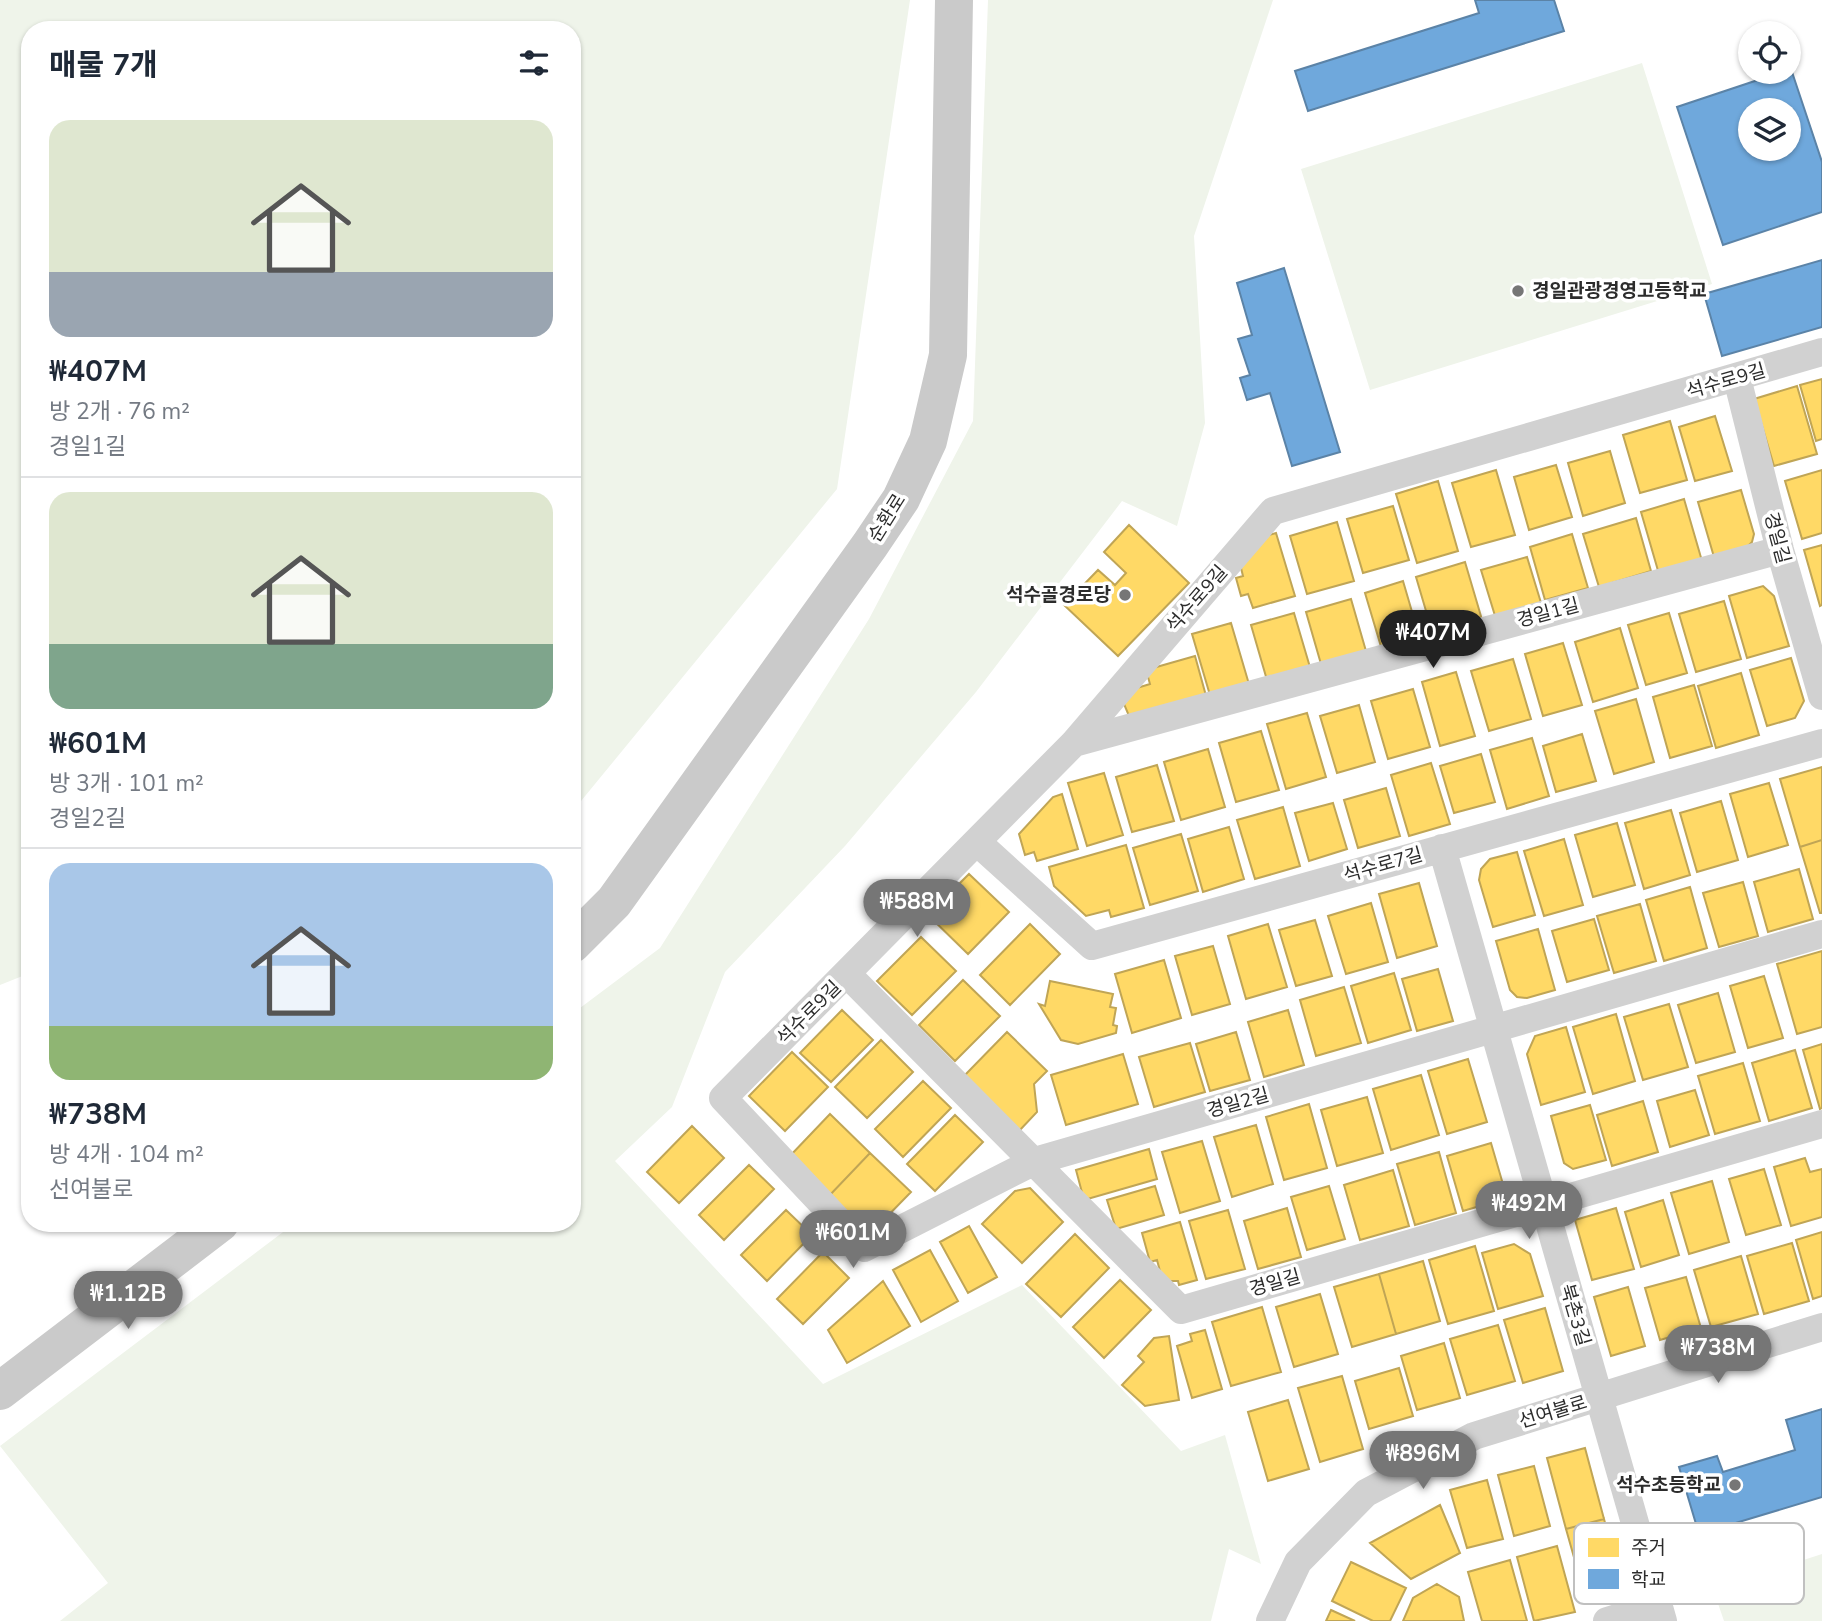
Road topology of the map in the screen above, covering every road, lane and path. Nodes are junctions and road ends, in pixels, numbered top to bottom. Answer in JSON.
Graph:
{"nodes":[{"id":1,"x":954,"y":0,"type":"edge"},
{"id":2,"x":1822,"y":352,"type":"edge"},
{"id":3,"x":1737,"y":378,"type":"junction"},
{"id":4,"x":1780,"y":550,"type":"junction"},
{"id":5,"x":1822,"y":696,"type":"edge"},
{"id":6,"x":1074,"y":743,"type":"junction"},
{"id":7,"x":1822,"y":743,"type":"edge"},
{"id":8,"x":977,"y":842,"type":"junction"},
{"id":9,"x":1442,"y":848,"type":"junction"},
{"id":10,"x":1822,"y":934,"type":"edge"},
{"id":11,"x":581,"y":935,"type":"edge"},
{"id":12,"x":848,"y":975,"type":"junction"},
{"id":13,"x":1494,"y":1030,"type":"junction"},
{"id":14,"x":723,"y":1098,"type":"joint"},
{"id":15,"x":1822,"y":1124,"type":"edge"},
{"id":16,"x":1035,"y":1161,"type":"junction"},
{"id":17,"x":1544,"y":1206,"type":"junction"},
{"id":18,"x":208,"y":1232,"type":"edge"},
{"id":19,"x":1822,"y":1326,"type":"edge"},
{"id":20,"x":0,"y":1391,"type":"edge"},
{"id":21,"x":1599,"y":1397,"type":"junction"},
{"id":22,"x":1635,"y":1523,"type":"edge"},
{"id":23,"x":1660,"y":1613,"type":"edge"},
{"id":24,"x":1270,"y":1621,"type":"edge"},
{"id":25,"x":1607,"y":1621,"type":"edge"}],
"edges":[{"from":1,"to":11,"type":"main road","name":"순환로"},
{"from":2,"to":3,"type":"street","name":"석수로9길"},
{"from":3,"to":4,"type":"street","name":"경일길"},
{"from":3,"to":6,"type":"street","name":"석수로9길"},
{"from":4,"to":5,"type":"street","name":"경일길"},
{"from":4,"to":6,"type":"street","name":"경일1길"},
{"from":6,"to":8,"type":"street","name":"석수로9길"},
{"from":7,"to":9,"type":"street","name":"석수로7길"},
{"from":8,"to":9,"type":"street","name":"석수로7길"},
{"from":8,"to":12,"type":"street","name":"석수로9길"},
{"from":9,"to":13,"type":"street","name":"북촌3길"},
{"from":10,"to":13,"type":"street","name":"경일2길"},
{"from":12,"to":14,"type":"street","name":"석수로9길"},
{"from":12,"to":16,"type":"street","name":"경일길"},
{"from":13,"to":16,"type":"street","name":"경일2길"},
{"from":13,"to":17,"type":"street","name":"북촌3길"},
{"from":14,"to":16,"type":"street","name":"경일2길"},
{"from":15,"to":17,"type":"street","name":"경일길"},
{"from":16,"to":17,"type":"street","name":"경일길"},
{"from":17,"to":21,"type":"street","name":"북촌3길"},
{"from":18,"to":20,"type":"main road"},
{"from":19,"to":21,"type":"street","name":"선여불로"},
{"from":21,"to":22,"type":"street","name":"북촌3길"},
{"from":21,"to":24,"type":"street","name":"선여불로"},
{"from":23,"to":25,"type":"street"}]}
